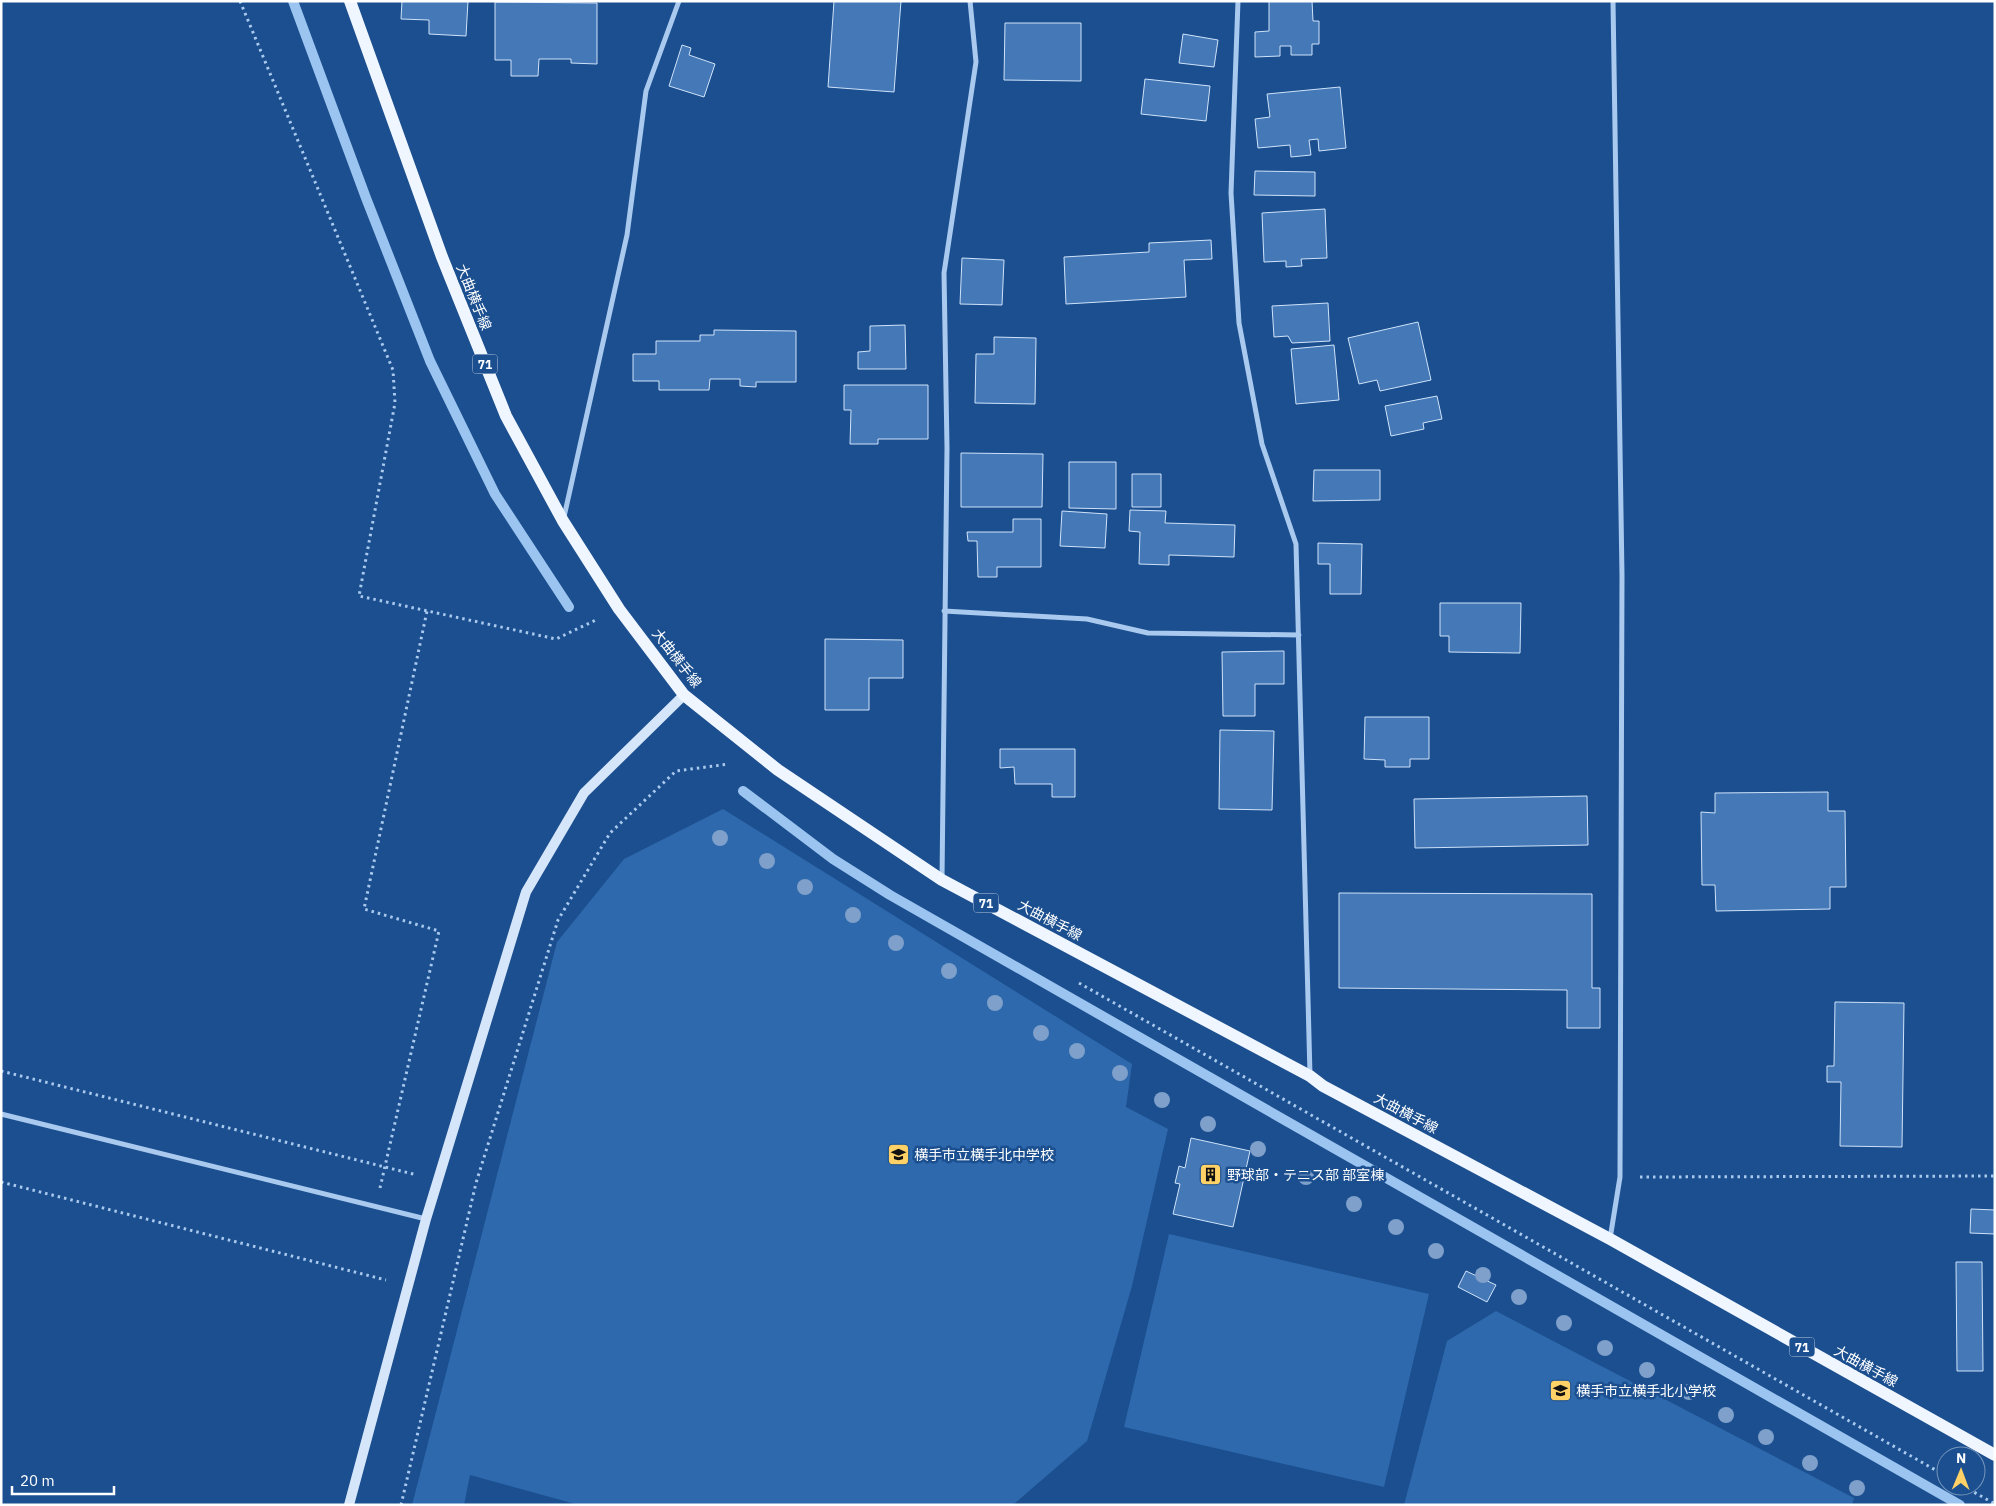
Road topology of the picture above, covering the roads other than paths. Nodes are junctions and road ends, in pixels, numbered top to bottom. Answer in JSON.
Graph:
{"nodes":[{"id":1,"x":350,"y":1,"type":"edge"},
{"id":2,"x":679,"y":1,"type":"edge"},
{"id":3,"x":970,"y":1,"type":"edge"},
{"id":4,"x":1238,"y":1,"type":"edge"},
{"id":5,"x":1613,"y":1,"type":"edge"},
{"id":6,"x":563,"y":521,"type":"junction"},
{"id":7,"x":944,"y":611,"type":"junction"},
{"id":8,"x":1299,"y":635,"type":"junction"},
{"id":9,"x":684,"y":695,"type":"junction"},
{"id":10,"x":942,"y":880,"type":"junction"},
{"id":11,"x":1310,"y":1076,"type":"junction"},
{"id":12,"x":1,"y":1114,"type":"edge"},
{"id":13,"x":426,"y":1219,"type":"junction"},
{"id":14,"x":1610,"y":1239,"type":"junction"},
{"id":15,"x":1995,"y":1455,"type":"edge"},
{"id":16,"x":349,"y":1505,"type":"edge"}],
"edges":[{"from":1,"to":6,"type":"main road","name":"大曲横手線","number":"71"},
{"from":2,"to":6,"type":"street"},
{"from":3,"to":7,"type":"street"},
{"from":4,"to":8,"type":"street"},
{"from":5,"to":14,"type":"street"},
{"from":6,"to":9,"type":"main road","name":"大曲横手線","number":"71"},
{"from":7,"to":8,"type":"street"},
{"from":7,"to":10,"type":"street"},
{"from":8,"to":11,"type":"street"},
{"from":9,"to":10,"type":"main road","name":"大曲横手線","number":"71"},
{"from":9,"to":13,"type":"street"},
{"from":10,"to":11,"type":"main road","name":"大曲横手線","number":"71"},
{"from":11,"to":14,"type":"main road","name":"大曲横手線","number":"71"},
{"from":12,"to":13,"type":"street"},
{"from":13,"to":16,"type":"street"},
{"from":14,"to":15,"type":"main road","name":"大曲横手線","number":"71"}]}
